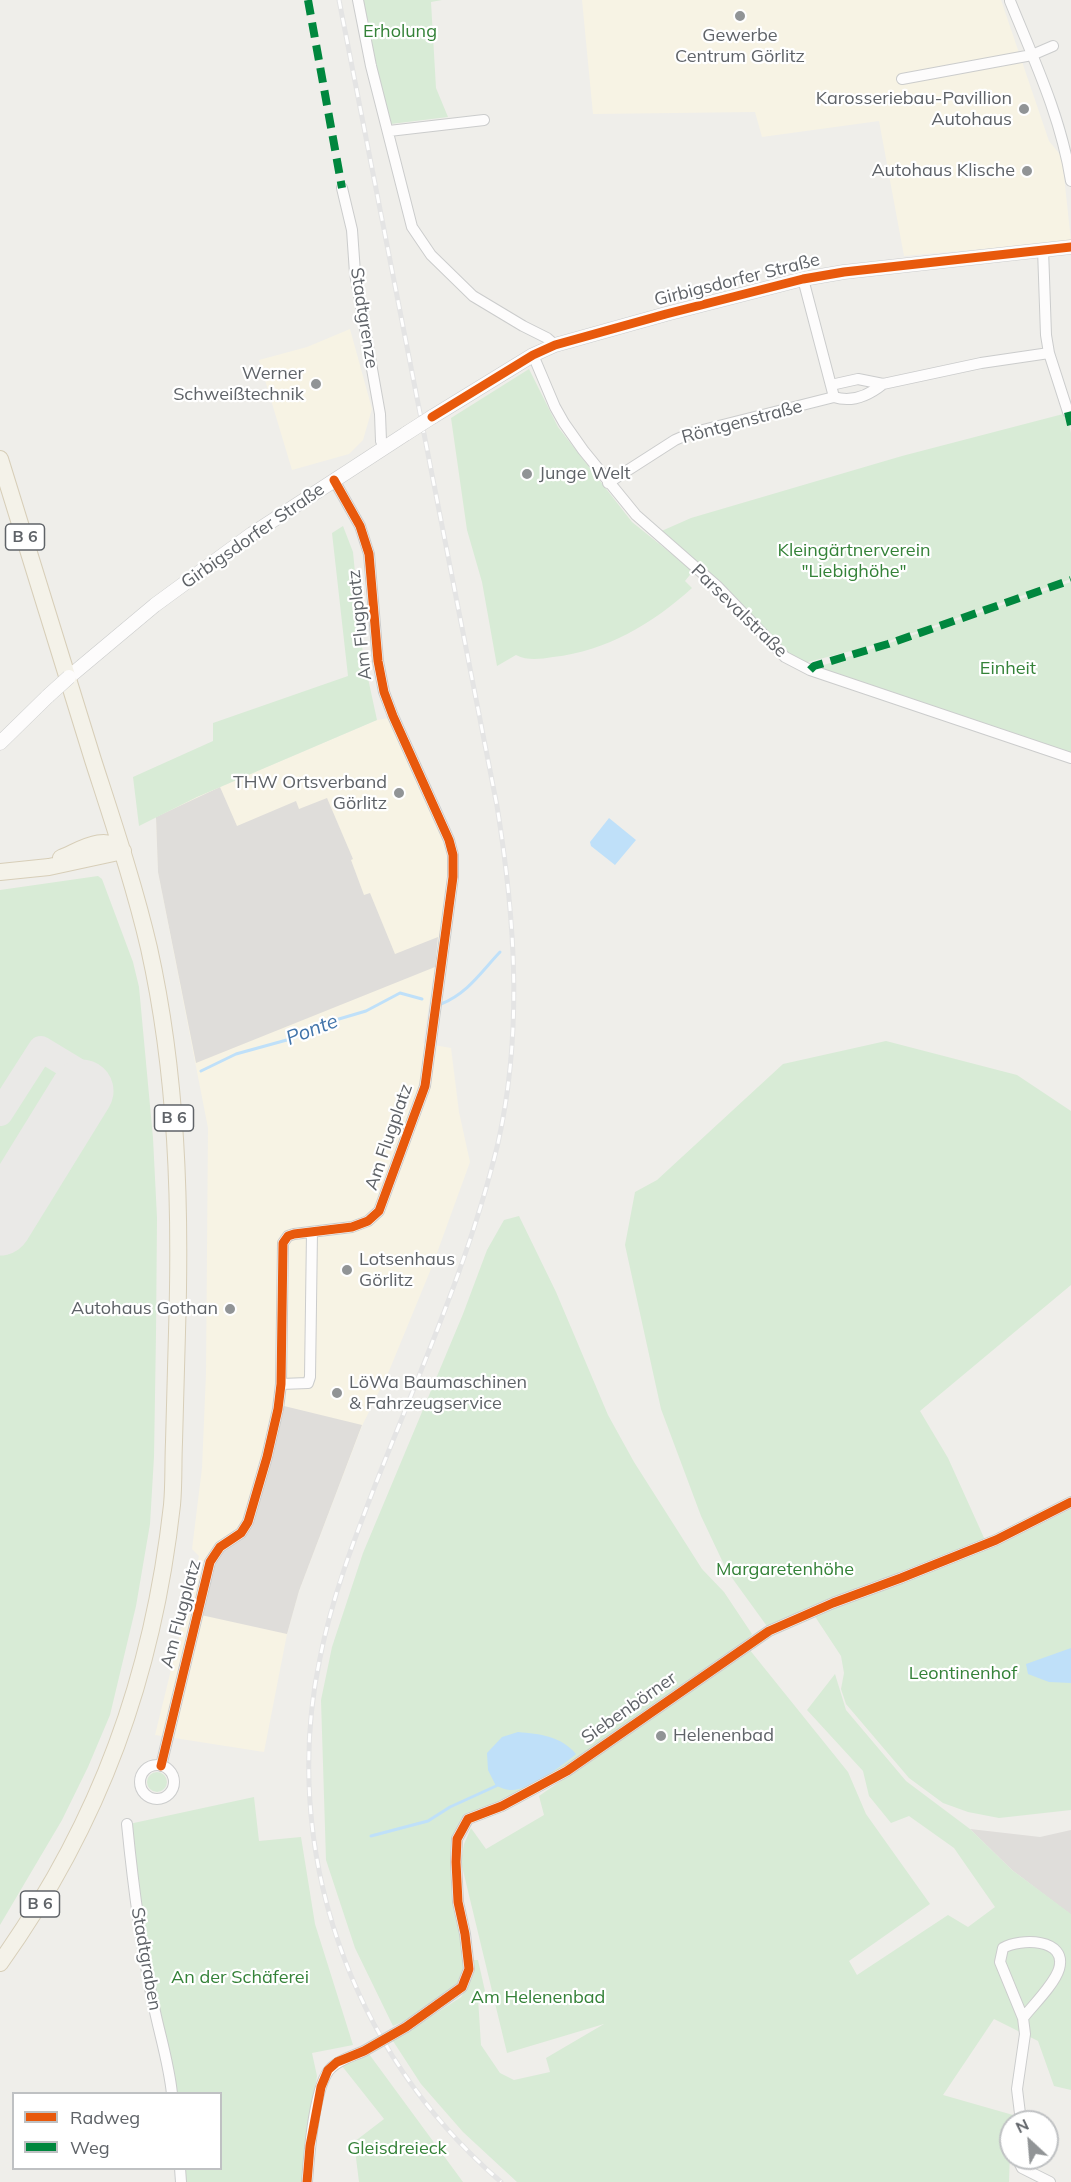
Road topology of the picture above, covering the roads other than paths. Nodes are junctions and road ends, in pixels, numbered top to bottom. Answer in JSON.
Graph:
{"nodes":[{"id":1,"x":358,"y":0,"type":"edge"},
{"id":2,"x":1010,"y":1,"type":"edge"},
{"id":3,"x":1053,"y":46,"type":"dead end"},
{"id":4,"x":1032,"y":55,"type":"junction"},
{"id":5,"x":902,"y":80,"type":"dead end"},
{"id":6,"x":484,"y":120,"type":"dead end"},
{"id":7,"x":389,"y":131,"type":"junction"},
{"id":8,"x":1071,"y":181,"type":"edge"},
{"id":9,"x":342,"y":188,"type":"dead end"},
{"id":10,"x":1071,"y":247,"type":"edge"},
{"id":11,"x":1043,"y":249,"type":"junction"},
{"id":12,"x":803,"y":279,"type":"junction"},
{"id":13,"x":555,"y":345,"type":"junction"},
{"id":14,"x":1049,"y":353,"type":"junction"},
{"id":15,"x":533,"y":355,"type":"junction"},
{"id":16,"x":883,"y":384,"type":"junction"},
{"id":17,"x":831,"y":385,"type":"junction"},
{"id":18,"x":834,"y":397,"type":"junction"},
{"id":19,"x":1068,"y":412,"type":"dead end"},
{"id":20,"x":384,"y":448,"type":"junction"},
{"id":21,"x":0,"y":459,"type":"edge"},
{"id":22,"x":334,"y":480,"type":"junction"},
{"id":23,"x":608,"y":483,"type":"junction"},
{"id":24,"x":0,"y":743,"type":"edge"},
{"id":25,"x":1071,"y":758,"type":"edge"},
{"id":26,"x":108,"y":808,"type":"junction"},
{"id":27,"x":87,"y":846,"type":"junction"},
{"id":28,"x":123,"y":851,"type":"junction"},
{"id":29,"x":38,"y":868,"type":"junction"},
{"id":30,"x":0,"y":872,"type":"edge"},
{"id":31,"x":312,"y":1232,"type":"junction"},
{"id":32,"x":281,"y":1383,"type":"junction"},
{"id":33,"x":1071,"y":1502,"type":"edge"},
{"id":34,"x":161,"y":1766,"type":"dead end"},
{"id":35,"x":127,"y":1824,"type":"dead end"},
{"id":36,"x":0,"y":1963,"type":"edge"},
{"id":37,"x":1023,"y":2018,"type":"junction"},
{"id":38,"x":172,"y":2092,"type":"edge"},
{"id":39,"x":1020,"y":2110,"type":"edge"},
{"id":40,"x":1026,"y":2170,"type":"edge"},
{"id":41,"x":307,"y":2182,"type":"edge"},
{"id":42,"x":1050,"y":2182,"type":"edge"}],
"edges":[{"from":1,"to":7,"type":"street"},
{"from":2,"to":4,"type":"street"},
{"from":3,"to":4,"type":"street"},
{"from":4,"to":5,"type":"street"},
{"from":4,"to":8,"type":"street"},
{"from":6,"to":7,"type":"street"},
{"from":7,"to":13,"type":"street"},
{"from":9,"to":20,"type":"street","name":"Stadtgrenze"},
{"from":10,"to":11,"type":"street","name":"Girbigsdorfer Straße"},
{"from":11,"to":12,"type":"street","name":"Girbigsdorfer Straße"},
{"from":11,"to":14,"type":"street"},
{"from":12,"to":13,"type":"street","name":"Girbigsdorfer Straße"},
{"from":12,"to":17,"type":"street"},
{"from":13,"to":15,"type":"street","name":"Girbigsdorfer Straße"},
{"from":14,"to":16,"type":"street","name":"Röntgenstraße"},
{"from":14,"to":19,"type":"street"},
{"from":15,"to":20,"type":"street","name":"Girbigsdorfer Straße","bridge":true},
{"from":15,"to":23,"type":"street","name":"Parsevalstraße"},
{"from":16,"to":17,"type":"street","name":"Röntgenstraße"},
{"from":16,"to":18,"type":"street","name":"Röntgenstraße"},
{"from":17,"to":18,"type":"street"},
{"from":18,"to":23,"type":"street","name":"Röntgenstraße"},
{"from":20,"to":22,"type":"street","name":"Girbigsdorfer Straße"},
{"from":21,"to":26,"type":"main road","number":"B 6"},
{"from":22,"to":24,"type":"street","name":"Girbigsdorfer Straße","bridge":true},
{"from":22,"to":31,"type":"street","name":"Am Flugplatz"},
{"from":23,"to":25,"type":"street","name":"Parsevalstraße"},
{"from":26,"to":27,"type":"main road"},
{"from":26,"to":28,"type":"main road","number":"B 6"},
{"from":27,"to":28,"type":"main road"},
{"from":27,"to":29,"type":"main road"},
{"from":28,"to":29,"type":"main road"},
{"from":28,"to":36,"type":"main road","number":"B 6"},
{"from":29,"to":30,"type":"main road"},
{"from":31,"to":32,"type":"street","name":"Am Flugplatz"},
{"from":31,"to":32,"type":"street"},
{"from":32,"to":34,"type":"street","name":"Am Flugplatz"},
{"from":33,"to":41,"type":"street","name":"Siebenbörner","bridge":true},
{"from":35,"to":38,"type":"street","name":"Stadtgraben"},
{"from":37,"to":37,"type":"street"},
{"from":37,"to":39,"type":"street"},
{"from":40,"to":42,"type":"street"}]}
